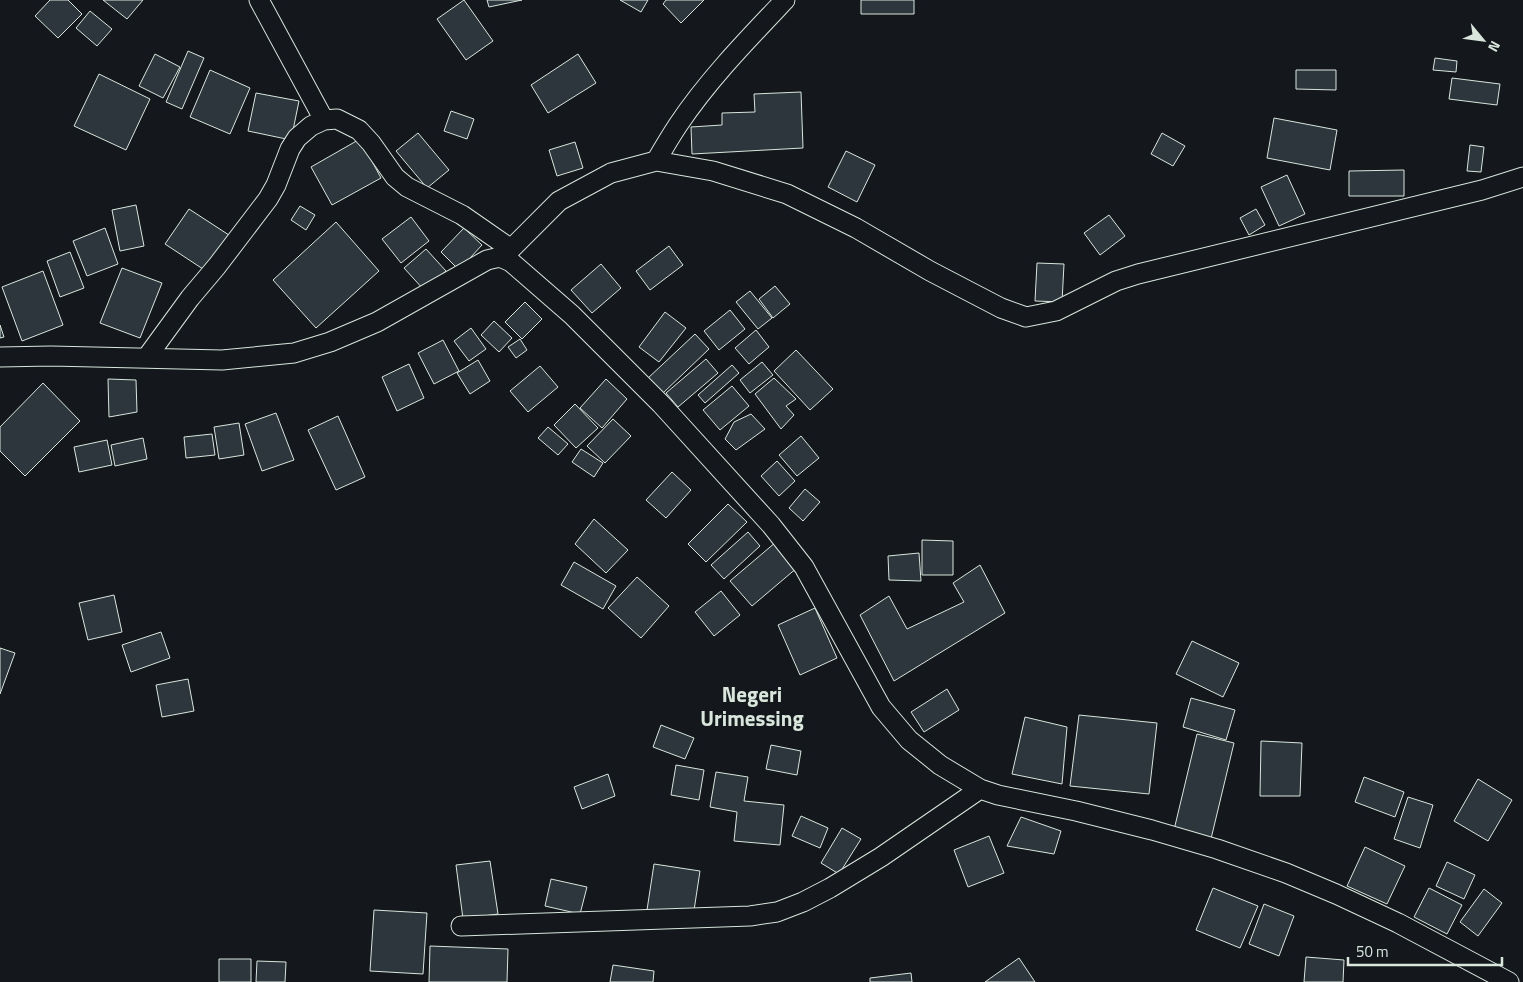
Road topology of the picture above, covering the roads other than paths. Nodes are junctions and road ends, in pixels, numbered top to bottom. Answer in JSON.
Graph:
{"nodes":[{"id":1,"x":258,"y":0,"type":"edge"},
{"id":2,"x":785,"y":0,"type":"edge"},
{"id":3,"x":324,"y":120,"type":"junction"},
{"id":4,"x":656,"y":161,"type":"junction"},
{"id":5,"x":1523,"y":177,"type":"edge"},
{"id":6,"x":505,"y":253,"type":"junction"},
{"id":7,"x":0,"y":357,"type":"edge"},
{"id":8,"x":147,"y":358,"type":"junction"},
{"id":9,"x":980,"y":789,"type":"junction"},
{"id":10,"x":460,"y":926,"type":"dead end"},
{"id":11,"x":1509,"y":982,"type":"edge"}],
"edges":[{"from":1,"to":3,"type":"street"},
{"from":2,"to":4,"type":"street"},
{"from":3,"to":6,"type":"street"},
{"from":3,"to":8,"type":"street"},
{"from":4,"to":5,"type":"street"},
{"from":4,"to":6,"type":"street"},
{"from":6,"to":8,"type":"street"},
{"from":6,"to":9,"type":"street"},
{"from":7,"to":8,"type":"street"},
{"from":9,"to":10,"type":"street"},
{"from":9,"to":11,"type":"street"}]}
